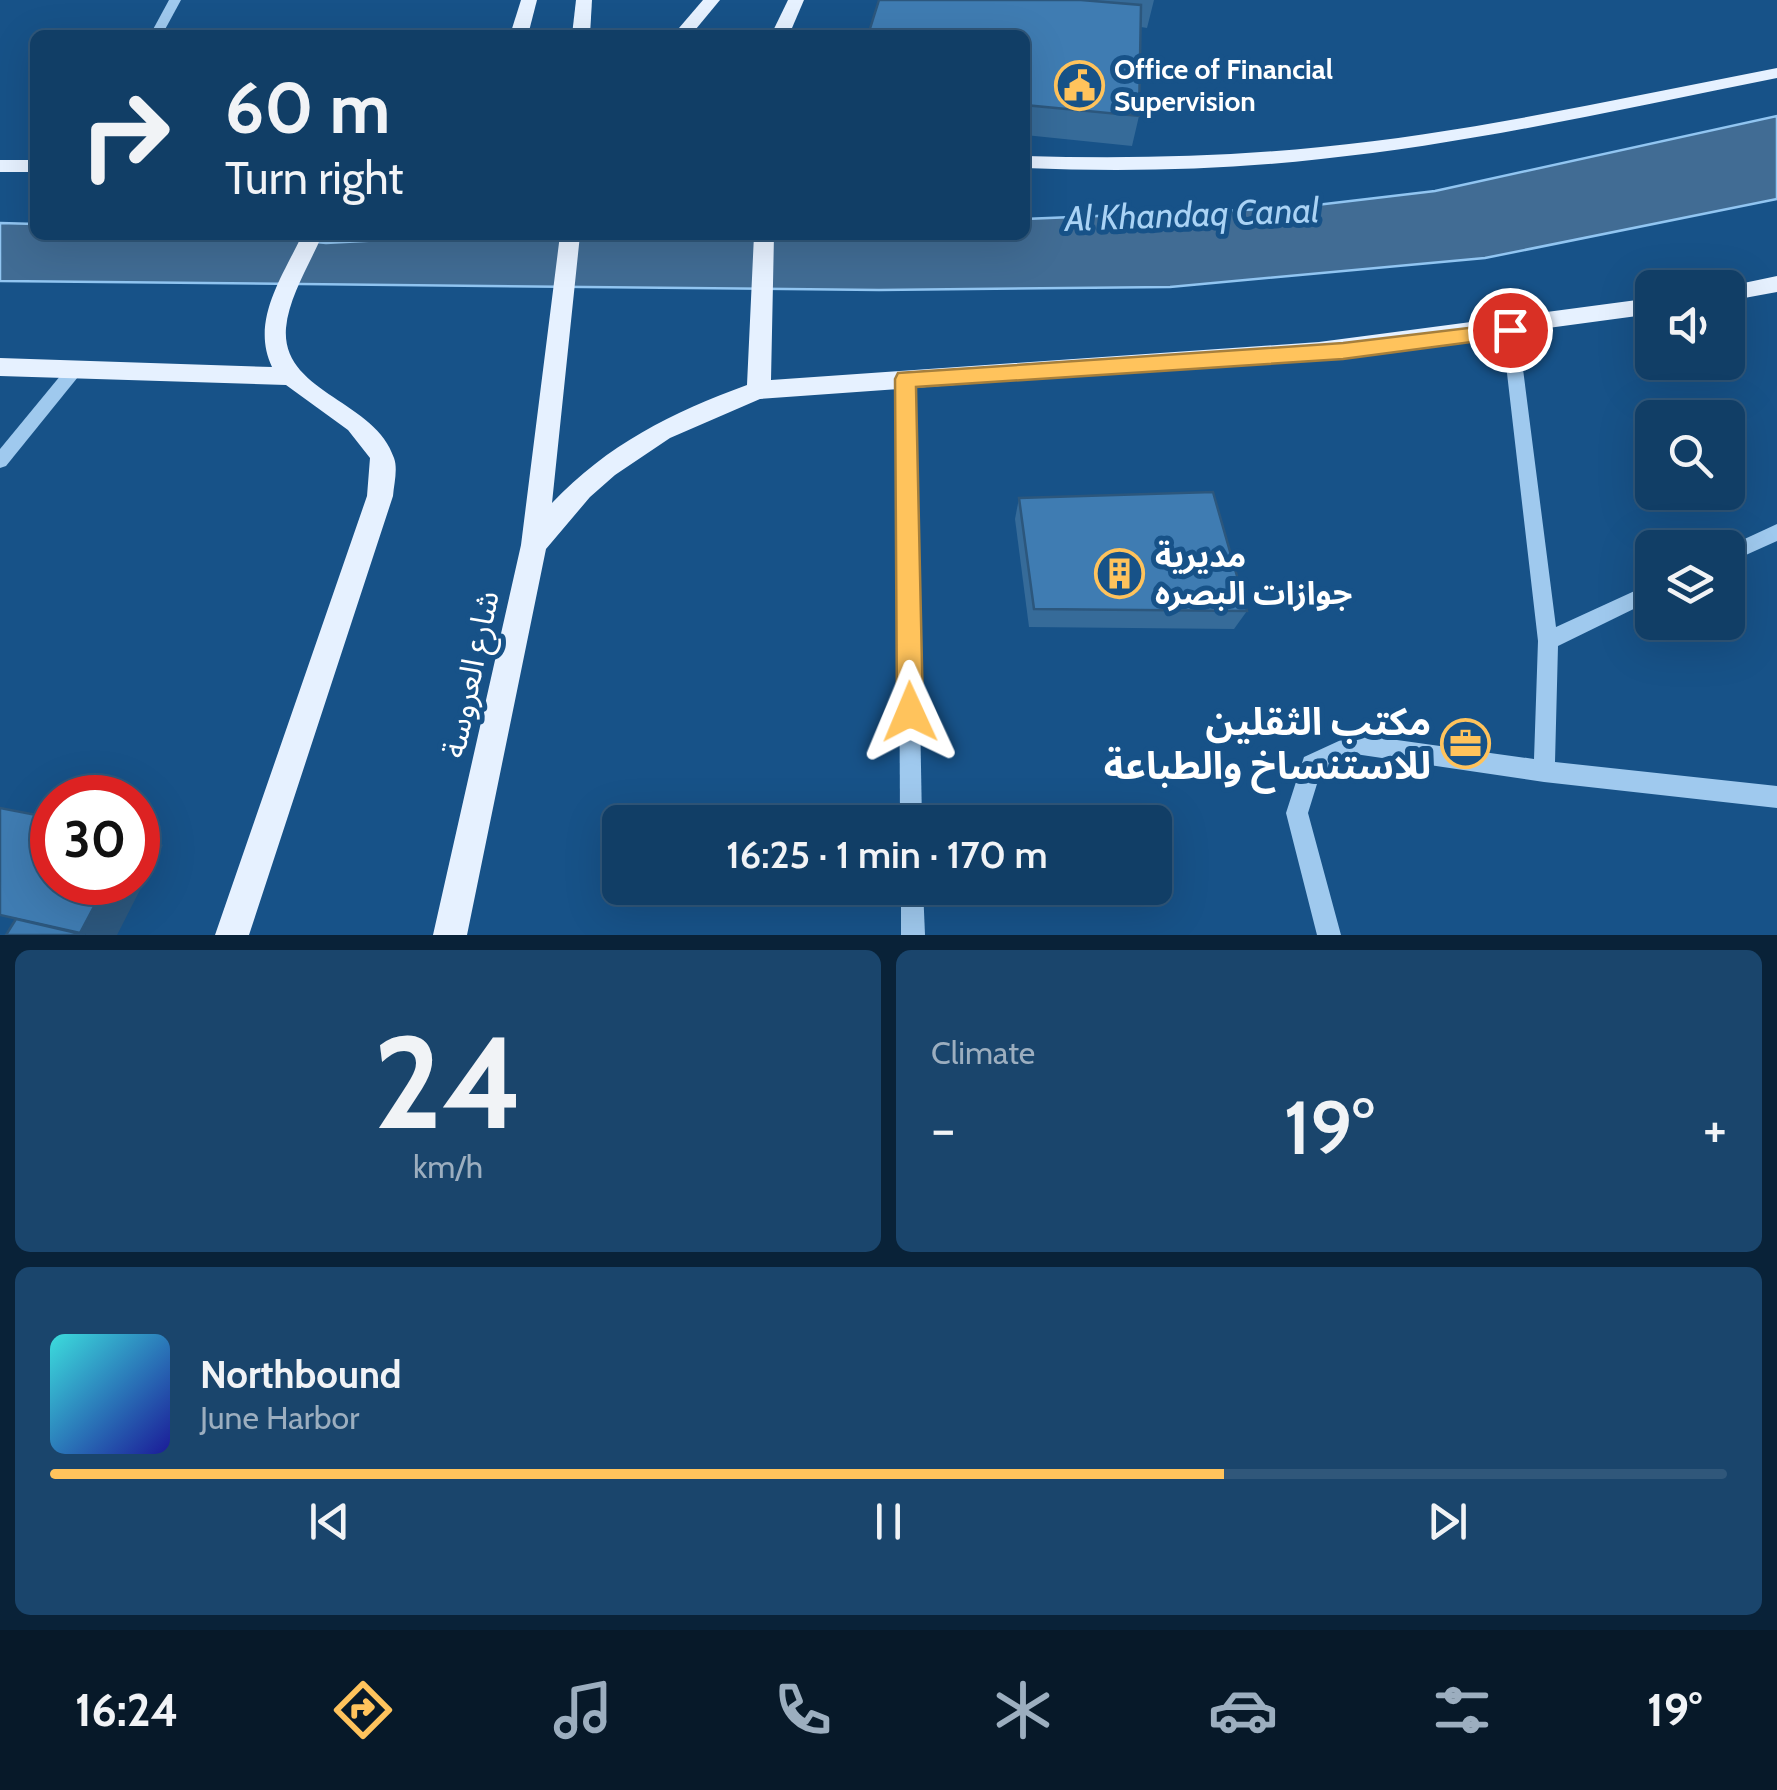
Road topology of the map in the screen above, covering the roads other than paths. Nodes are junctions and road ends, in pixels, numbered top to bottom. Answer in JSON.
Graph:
{"nodes":[{"id":1,"x":175,"y":0,"type":"edge"},
{"id":2,"x":529,"y":0,"type":"edge"},
{"id":3,"x":584,"y":0,"type":"edge"},
{"id":4,"x":712,"y":0,"type":"edge"},
{"id":5,"x":796,"y":0,"type":"edge"},
{"id":6,"x":159,"y":30,"type":"edge"},
{"id":7,"x":520,"y":30,"type":"edge"},
{"id":8,"x":581,"y":30,"type":"edge"},
{"id":9,"x":686,"y":30,"type":"edge"},
{"id":10,"x":782,"y":30,"type":"edge"},
{"id":11,"x":1777,"y":73,"type":"edge"},
{"id":12,"x":1030,"y":162,"type":"edge"},
{"id":13,"x":0,"y":166,"type":"edge"},
{"id":14,"x":30,"y":166,"type":"edge"},
{"id":15,"x":310,"y":240,"type":"edge"},
{"id":16,"x":569,"y":240,"type":"edge"},
{"id":17,"x":764,"y":240,"type":"edge"},
{"id":18,"x":1777,"y":284,"type":"edge"},
{"id":19,"x":1745,"y":290,"type":"edge"},
{"id":20,"x":1635,"y":309,"type":"edge"},
{"id":21,"x":1510,"y":330,"type":"junction"},
{"id":22,"x":0,"y":367,"type":"edge"},
{"id":23,"x":76,"y":368,"type":"junction"},
{"id":24,"x":289,"y":376,"type":"junction"},
{"id":25,"x":906,"y":379,"type":"junction"},
{"id":26,"x":759,"y":390,"type":"junction"},
{"id":27,"x":0,"y":461,"type":"edge"},
{"id":28,"x":1777,"y":532,"type":"edge"},
{"id":29,"x":534,"y":546,"type":"junction"},
{"id":30,"x":1745,"y":547,"type":"edge"},
{"id":31,"x":1635,"y":599,"type":"edge"},
{"id":32,"x":1548,"y":640,"type":"junction"},
{"id":33,"x":1544,"y":772,"type":"junction"},
{"id":34,"x":1777,"y":797,"type":"edge"},
{"id":35,"x":911,"y":805,"type":"edge"},
{"id":36,"x":912,"y":905,"type":"edge"},
{"id":37,"x":232,"y":935,"type":"edge"},
{"id":38,"x":450,"y":935,"type":"edge"},
{"id":39,"x":913,"y":935,"type":"edge"},
{"id":40,"x":1329,"y":935,"type":"edge"}],
"edges":[{"from":1,"to":6,"type":"street"},
{"from":2,"to":7,"type":"main road"},
{"from":3,"to":8,"type":"main road"},
{"from":4,"to":9,"type":"main road"},
{"from":5,"to":10,"type":"main road"},
{"from":11,"to":12,"type":"main road"},
{"from":13,"to":14,"type":"main road"},
{"from":15,"to":24,"type":"main road"},
{"from":16,"to":29,"type":"main road","name":"شارع العروسة"},
{"from":17,"to":26,"type":"main road"},
{"from":18,"to":19,"type":"main road"},
{"from":20,"to":21,"type":"main road"},
{"from":21,"to":25,"type":"main road"},
{"from":21,"to":32,"type":"street"},
{"from":22,"to":23,"type":"main road"},
{"from":23,"to":24,"type":"main road"},
{"from":23,"to":27,"type":"street"},
{"from":24,"to":37,"type":"main road"},
{"from":25,"to":26,"type":"main road"},
{"from":25,"to":35,"type":"street"},
{"from":26,"to":29,"type":"main road"},
{"from":28,"to":30,"type":"street"},
{"from":29,"to":38,"type":"main road","name":"شارع العروسة"},
{"from":31,"to":32,"type":"street"},
{"from":32,"to":33,"type":"street"},
{"from":33,"to":34,"type":"street"},
{"from":33,"to":40,"type":"street"},
{"from":36,"to":39,"type":"street"}]}
